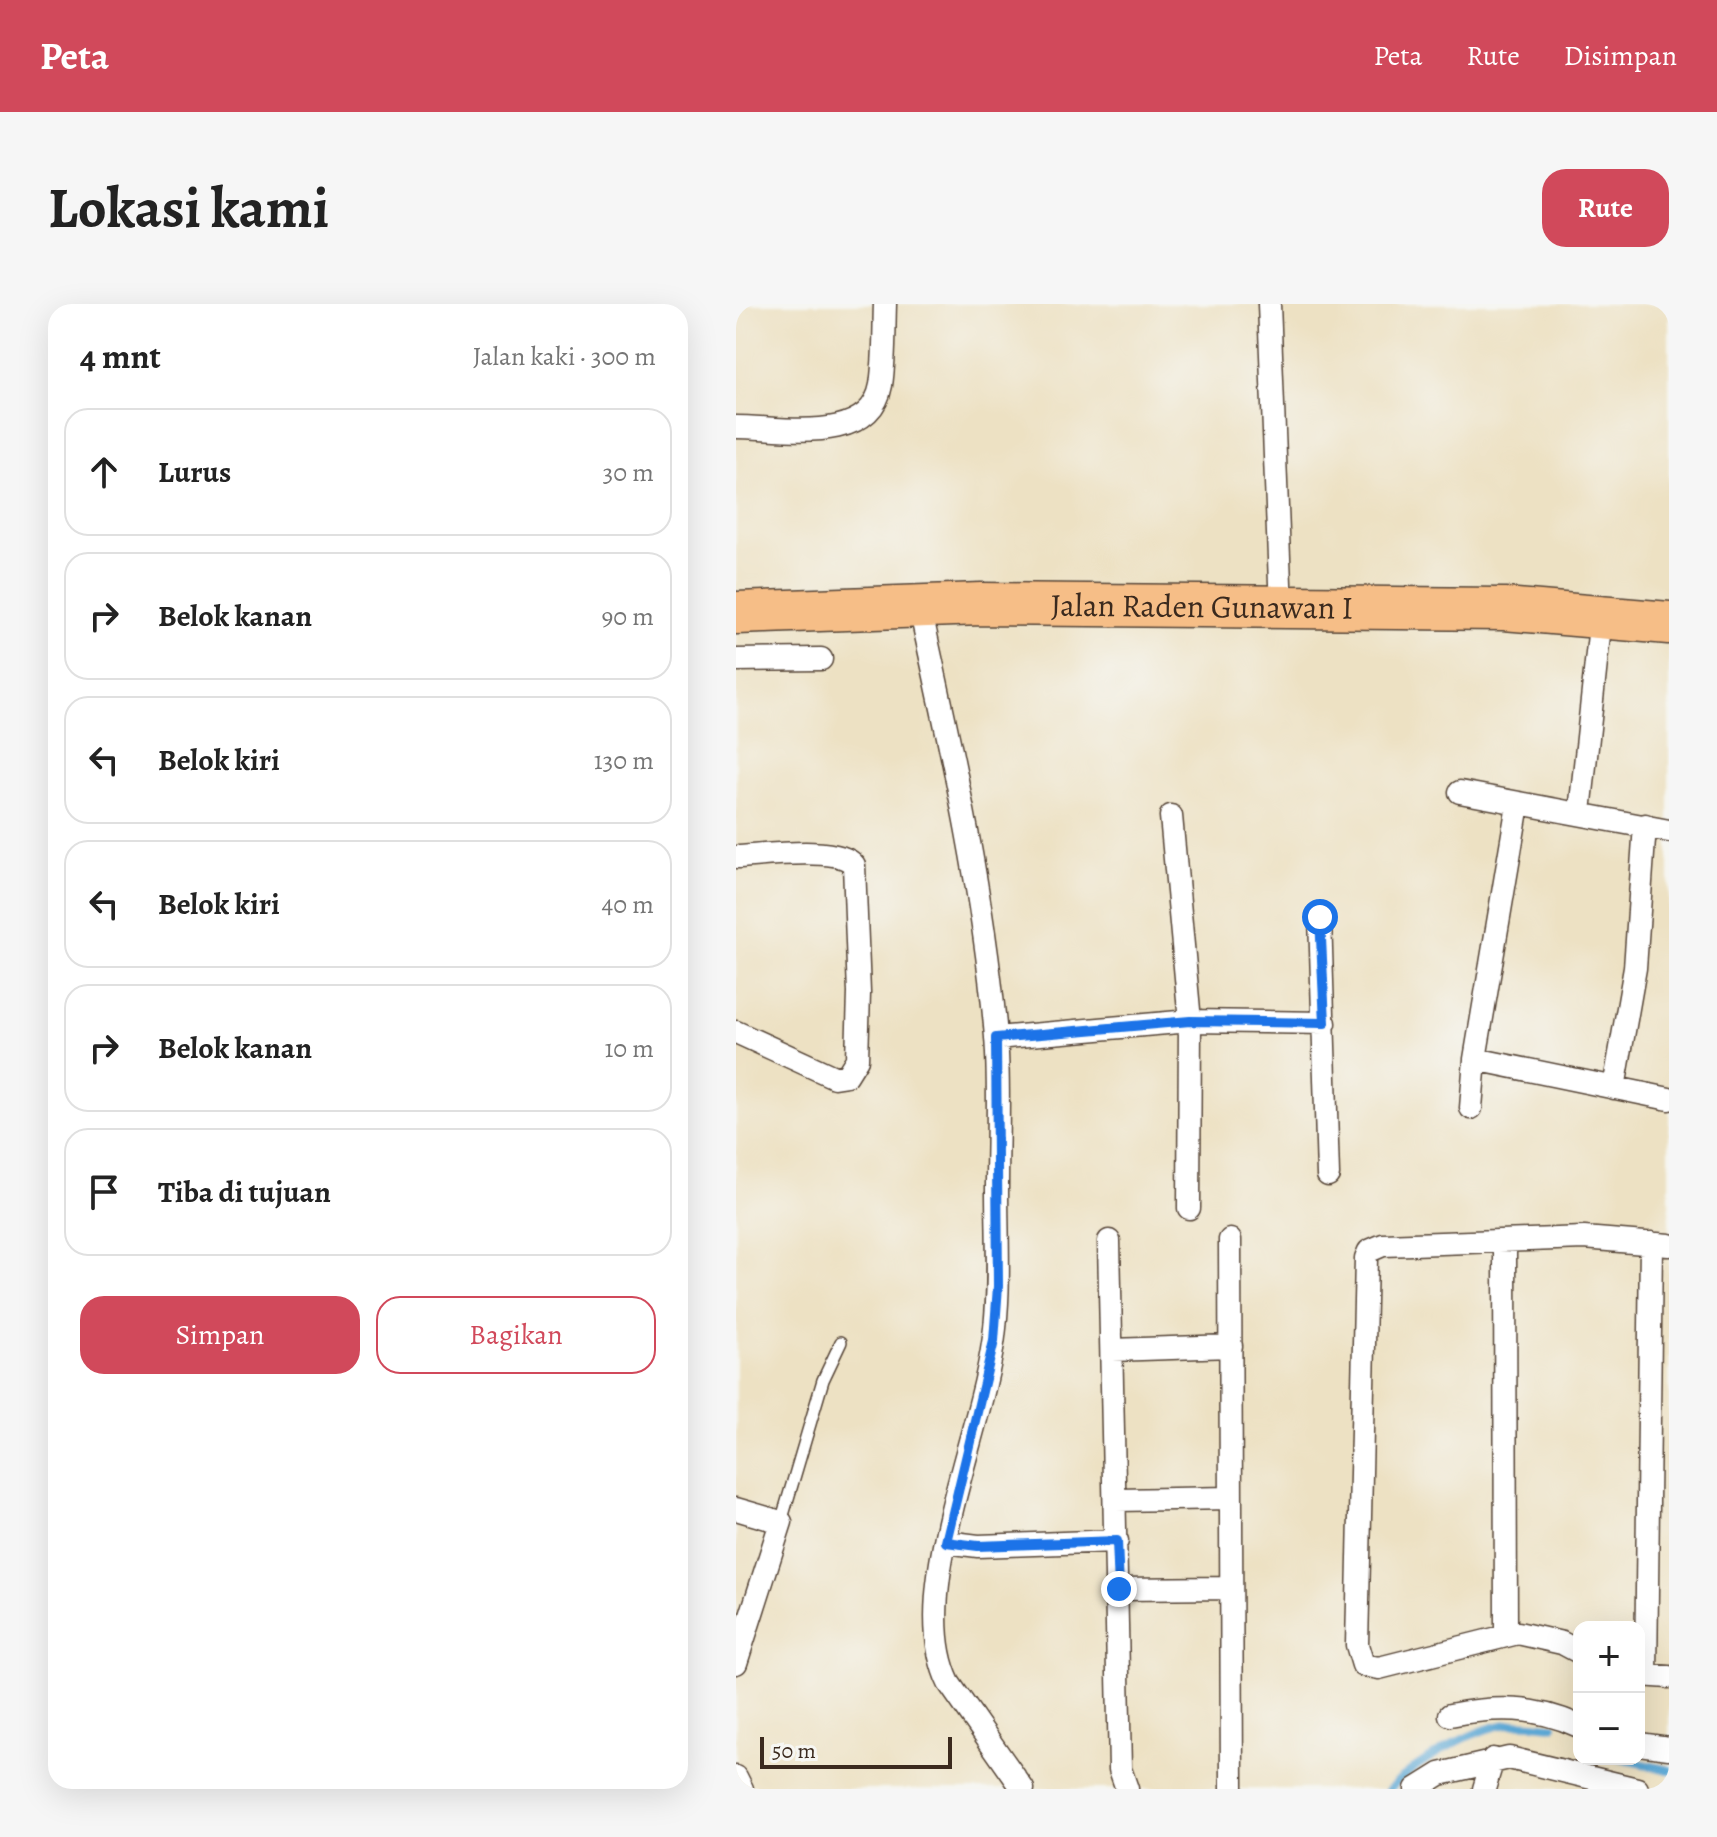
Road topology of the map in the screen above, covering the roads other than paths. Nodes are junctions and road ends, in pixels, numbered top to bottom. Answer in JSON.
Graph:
{"nodes":[{"id":1,"x":885,"y":304,"type":"edge"},
{"id":2,"x":1269,"y":304,"type":"edge"},
{"id":3,"x":736,"y":427,"type":"edge"},
{"id":4,"x":920,"y":608,"type":"junction"},
{"id":5,"x":1281,"y":609,"type":"junction"},
{"id":6,"x":736,"y":613,"type":"edge"},
{"id":7,"x":1601,"y":616,"type":"junction"},
{"id":8,"x":1669,"y":623,"type":"edge"},
{"id":9,"x":821,"y":659,"type":"dead end"},
{"id":10,"x":736,"y":660,"type":"edge"},
{"id":11,"x":1460,"y":792,"type":"dead end"},
{"id":12,"x":1518,"y":804,"type":"junction"},
{"id":13,"x":1580,"y":812,"type":"junction"},
{"id":14,"x":1171,"y":816,"type":"dead end"},
{"id":15,"x":1645,"y":825,"type":"junction"},
{"id":16,"x":1669,"y":831,"type":"edge"},
{"id":17,"x":736,"y":857,"type":"edge"},
{"id":18,"x":1320,"y":917,"type":"dead end"},
{"id":19,"x":1190,"y":1021,"type":"junction"},
{"id":20,"x":1325,"y":1023,"type":"junction"},
{"id":21,"x":736,"y":1032,"type":"edge"},
{"id":22,"x":996,"y":1038,"type":"junction"},
{"id":23,"x":1475,"y":1059,"type":"junction"},
{"id":24,"x":1614,"y":1088,"type":"junction"},
{"id":25,"x":1669,"y":1099,"type":"edge"},
{"id":26,"x":1471,"y":1108,"type":"dead end"},
{"id":27,"x":1328,"y":1175,"type":"dead end"},
{"id":28,"x":1189,"y":1208,"type":"dead end"},
{"id":29,"x":1230,"y":1240,"type":"dead end"},
{"id":30,"x":1109,"y":1241,"type":"dead end"},
{"id":31,"x":1505,"y":1243,"type":"junction"},
{"id":32,"x":1660,"y":1244,"type":"edge"},
{"id":33,"x":841,"y":1342,"type":"dead end"},
{"id":34,"x":1231,"y":1346,"type":"junction"},
{"id":35,"x":1112,"y":1350,"type":"junction"},
{"id":36,"x":1230,"y":1498,"type":"junction"},
{"id":37,"x":1117,"y":1500,"type":"junction"},
{"id":38,"x":736,"y":1509,"type":"edge"},
{"id":39,"x":781,"y":1522,"type":"junction"},
{"id":40,"x":1117,"y":1541,"type":"junction"},
{"id":41,"x":946,"y":1542,"type":"junction"},
{"id":42,"x":1229,"y":1588,"type":"junction"},
{"id":43,"x":1119,"y":1589,"type":"junction"},
{"id":44,"x":1506,"y":1635,"type":"junction"},
{"id":45,"x":1573,"y":1650,"type":"edge"},
{"id":46,"x":736,"y":1663,"type":"edge"},
{"id":47,"x":1651,"y":1676,"type":"edge"},
{"id":48,"x":1450,"y":1715,"type":"dead end"},
{"id":49,"x":1573,"y":1724,"type":"edge"},
{"id":50,"x":1645,"y":1745,"type":"edge"},
{"id":51,"x":1669,"y":1748,"type":"edge"},
{"id":52,"x":1493,"y":1759,"type":"junction"},
{"id":53,"x":736,"y":1777,"type":"edge"},
{"id":54,"x":1610,"y":1785,"type":"edge"},
{"id":55,"x":742,"y":1789,"type":"edge"},
{"id":56,"x":1023,"y":1789,"type":"edge"},
{"id":57,"x":1127,"y":1789,"type":"edge"},
{"id":58,"x":1232,"y":1789,"type":"edge"},
{"id":59,"x":1416,"y":1789,"type":"edge"},
{"id":60,"x":1484,"y":1789,"type":"edge"},
{"id":61,"x":1637,"y":1789,"type":"edge"}],
"edges":[{"from":1,"to":3,"type":"street"},
{"from":2,"to":5,"type":"street"},
{"from":4,"to":5,"type":"highway","name":"Jalan Raden Gunawan I"},
{"from":4,"to":6,"type":"highway","name":"Jalan Raden Gunawan I"},
{"from":4,"to":22,"type":"street"},
{"from":5,"to":7,"type":"highway","name":"Jalan Raden Gunawan I"},
{"from":7,"to":8,"type":"highway","name":"Jalan Raden Gunawan I"},
{"from":7,"to":13,"type":"street"},
{"from":9,"to":10,"type":"street"},
{"from":11,"to":12,"type":"street"},
{"from":12,"to":13,"type":"street"},
{"from":12,"to":23,"type":"street"},
{"from":13,"to":15,"type":"street"},
{"from":14,"to":19,"type":"street"},
{"from":15,"to":16,"type":"street"},
{"from":15,"to":24,"type":"street"},
{"from":17,"to":21,"type":"street"},
{"from":18,"to":20,"type":"street"},
{"from":19,"to":20,"type":"street"},
{"from":19,"to":22,"type":"street"},
{"from":19,"to":28,"type":"street"},
{"from":20,"to":27,"type":"street"},
{"from":22,"to":41,"type":"street"},
{"from":23,"to":24,"type":"street"},
{"from":23,"to":26,"type":"street"},
{"from":24,"to":25,"type":"street"},
{"from":29,"to":34,"type":"street"},
{"from":30,"to":35,"type":"street"},
{"from":31,"to":32,"type":"street"},
{"from":31,"to":44,"type":"street"},
{"from":31,"to":44,"type":"street"},
{"from":32,"to":47,"type":"street"},
{"from":33,"to":39,"type":"lane"},
{"from":34,"to":35,"type":"street"},
{"from":34,"to":36,"type":"street"},
{"from":35,"to":37,"type":"street"},
{"from":36,"to":37,"type":"street"},
{"from":36,"to":42,"type":"street"},
{"from":37,"to":40,"type":"street"},
{"from":38,"to":39,"type":"street"},
{"from":39,"to":46,"type":"street"},
{"from":40,"to":41,"type":"street"},
{"from":40,"to":43,"type":"street"},
{"from":41,"to":56,"type":"street"},
{"from":42,"to":43,"type":"street"},
{"from":42,"to":58,"type":"street"},
{"from":43,"to":57,"type":"street"},
{"from":44,"to":45,"type":"street"},
{"from":48,"to":49,"type":"street"},
{"from":50,"to":51,"type":"street"},
{"from":52,"to":54,"type":"street"},
{"from":52,"to":59,"type":"street"},
{"from":52,"to":60,"type":"street"},
{"from":53,"to":55,"type":"street"},
{"from":54,"to":61,"type":"street"}]}
